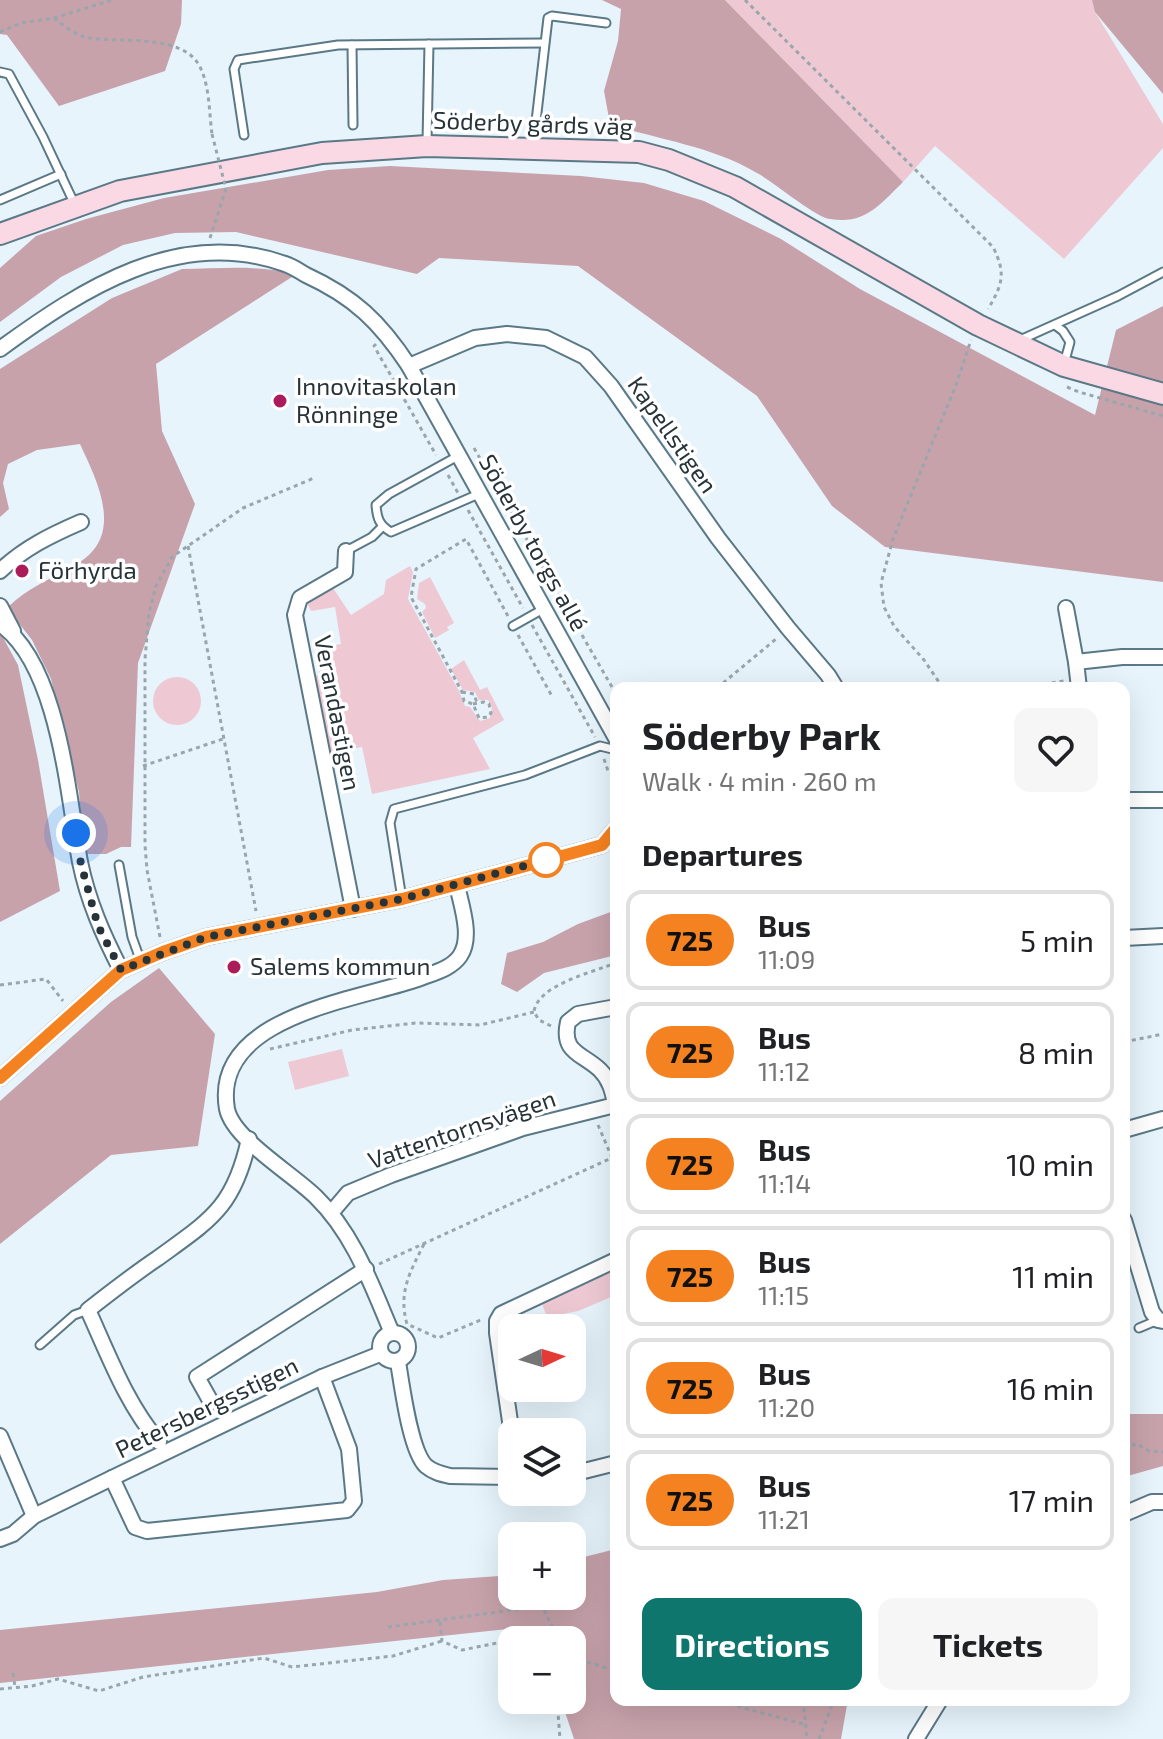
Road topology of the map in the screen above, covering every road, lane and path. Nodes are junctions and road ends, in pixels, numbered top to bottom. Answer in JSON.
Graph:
{"nodes":[{"id":1,"x":112,"y":0,"type":"edge"},
{"id":2,"x":745,"y":0,"type":"edge"},
{"id":3,"x":54,"y":18,"type":"junction"},
{"id":4,"x":606,"y":23,"type":"dead end"},
{"id":5,"x":0,"y":32,"type":"edge"},
{"id":6,"x":544,"y":43,"type":"junction"},
{"id":7,"x":429,"y":44,"type":"junction"},
{"id":8,"x":352,"y":45,"type":"junction"},
{"id":9,"x":0,"y":72,"type":"edge"},
{"id":10,"x":353,"y":125,"type":"dead end"},
{"id":11,"x":244,"y":135,"type":"dead end"},
{"id":12,"x":427,"y":146,"type":"junction"},
{"id":13,"x":533,"y":149,"type":"junction"},
{"id":14,"x":61,"y":174,"type":"junction"},
{"id":15,"x":232,"y":180,"type":"dead end"},
{"id":16,"x":217,"y":182,"type":"dead end"},
{"id":17,"x":0,"y":200,"type":"edge"},
{"id":18,"x":75,"y":205,"type":"junction"},
{"id":19,"x":0,"y":234,"type":"edge"},
{"id":20,"x":205,"y":253,"type":"junction"},
{"id":21,"x":1163,"y":272,"type":"edge"},
{"id":22,"x":978,"y":325,"type":"junction"},
{"id":23,"x":1055,"y":325,"type":"junction"},
{"id":24,"x":389,"y":335,"type":"junction"},
{"id":25,"x":1014,"y":343,"type":"junction"},
{"id":26,"x":0,"y":349,"type":"edge"},
{"id":27,"x":409,"y":366,"type":"junction"},
{"id":28,"x":1064,"y":376,"type":"junction"},
{"id":29,"x":1163,"y":394,"type":"edge"},
{"id":30,"x":1163,"y":416,"type":"edge"},
{"id":31,"x":469,"y":440,"type":"dead end"},
{"id":32,"x":460,"y":455,"type":"junction"},
{"id":33,"x":442,"y":464,"type":"junction"},
{"id":34,"x":314,"y":478,"type":"dead end"},
{"id":35,"x":482,"y":492,"type":"junction"},
{"id":36,"x":463,"y":501,"type":"junction"},
{"id":37,"x":81,"y":522,"type":"dead end"},
{"id":38,"x":382,"y":527,"type":"junction"},
{"id":39,"x":188,"y":546,"type":"junction"},
{"id":40,"x":346,"y":551,"type":"joint"},
{"id":41,"x":0,"y":571,"type":"edge"},
{"id":42,"x":0,"y":606,"type":"edge"},
{"id":43,"x":545,"y":608,"type":"junction"},
{"id":44,"x":1066,"y":608,"type":"dead end"},
{"id":45,"x":528,"y":618,"type":"junction"},
{"id":46,"x":0,"y":624,"type":"edge"},
{"id":47,"x":513,"y":626,"type":"junction"},
{"id":48,"x":788,"y":628,"type":"junction"},
{"id":49,"x":16,"y":635,"type":"junction"},
{"id":50,"x":1163,"y":657,"type":"edge"},
{"id":51,"x":1076,"y":662,"type":"junction"},
{"id":52,"x":724,"y":682,"type":"edge"},
{"id":53,"x":832,"y":682,"type":"edge"},
{"id":54,"x":939,"y":682,"type":"edge"},
{"id":55,"x":1078,"y":682,"type":"edge"},
{"id":56,"x":610,"y":684,"type":"edge"},
{"id":57,"x":462,"y":692,"type":"junction"},
{"id":58,"x":553,"y":698,"type":"dead end"},
{"id":59,"x":475,"y":704,"type":"junction"},
{"id":60,"x":610,"y":727,"type":"edge"},
{"id":61,"x":223,"y":739,"type":"junction"},
{"id":62,"x":600,"y":746,"type":"junction"},
{"id":63,"x":610,"y":748,"type":"edge"},
{"id":64,"x":143,"y":766,"type":"junction"},
{"id":65,"x":608,"y":771,"type":"dead end"},
{"id":66,"x":1130,"y":800,"type":"edge"},
{"id":67,"x":1163,"y":800,"type":"edge"},
{"id":68,"x":610,"y":835,"type":"edge"},
{"id":69,"x":119,"y":865,"type":"dead end"},
{"id":70,"x":457,"y":885,"type":"junction"},
{"id":71,"x":402,"y":899,"type":"junction"},
{"id":72,"x":353,"y":909,"type":"junction"},
{"id":73,"x":259,"y":927,"type":"junction"},
{"id":74,"x":1163,"y":936,"type":"edge"},
{"id":75,"x":1130,"y":938,"type":"edge"},
{"id":76,"x":163,"y":952,"type":"junction"},
{"id":77,"x":141,"y":962,"type":"junction"},
{"id":78,"x":610,"y":965,"type":"edge"},
{"id":79,"x":121,"y":970,"type":"junction"},
{"id":80,"x":0,"y":985,"type":"edge"},
{"id":81,"x":610,"y":1008,"type":"edge"},
{"id":82,"x":534,"y":1012,"type":"junction"},
{"id":83,"x":73,"y":1013,"type":"junction"},
{"id":84,"x":567,"y":1028,"type":"junction"},
{"id":85,"x":1163,"y":1034,"type":"edge"},
{"id":86,"x":1130,"y":1041,"type":"edge"},
{"id":87,"x":268,"y":1049,"type":"dead end"},
{"id":88,"x":610,"y":1075,"type":"edge"},
{"id":89,"x":0,"y":1078,"type":"edge"},
{"id":90,"x":610,"y":1106,"type":"edge"},
{"id":91,"x":592,"y":1111,"type":"junction"},
{"id":92,"x":1163,"y":1119,"type":"edge"},
{"id":93,"x":1130,"y":1128,"type":"edge"},
{"id":94,"x":249,"y":1139,"type":"junction"},
{"id":95,"x":610,"y":1149,"type":"edge"},
{"id":96,"x":610,"y":1159,"type":"edge"},
{"id":97,"x":331,"y":1213,"type":"junction"},
{"id":98,"x":1130,"y":1240,"type":"edge"},
{"id":99,"x":424,"y":1244,"type":"junction"},
{"id":100,"x":610,"y":1263,"type":"edge"},
{"id":101,"x":366,"y":1269,"type":"junction"},
{"id":102,"x":88,"y":1310,"type":"junction"},
{"id":103,"x":501,"y":1314,"type":"edge"},
{"id":104,"x":498,"y":1315,"type":"edge"},
{"id":105,"x":498,"y":1319,"type":"edge"},
{"id":106,"x":1160,"y":1321,"type":"edge"},
{"id":107,"x":1139,"y":1328,"type":"dead end"},
{"id":108,"x":392,"y":1333,"type":"junction"},
{"id":109,"x":498,"y":1340,"type":"edge"},
{"id":110,"x":40,"y":1345,"type":"dead end"},
{"id":111,"x":380,"y":1354,"type":"junction"},
{"id":112,"x":398,"y":1362,"type":"junction"},
{"id":113,"x":322,"y":1377,"type":"junction"},
{"id":114,"x":211,"y":1402,"type":"dead end"},
{"id":115,"x":0,"y":1436,"type":"edge"},
{"id":116,"x":159,"y":1442,"type":"dead end"},
{"id":117,"x":1130,"y":1446,"type":"edge"},
{"id":118,"x":1163,"y":1452,"type":"edge"},
{"id":119,"x":610,"y":1464,"type":"edge"},
{"id":120,"x":586,"y":1470,"type":"edge"},
{"id":121,"x":498,"y":1477,"type":"edge"},
{"id":122,"x":112,"y":1478,"type":"junction"},
{"id":123,"x":1163,"y":1502,"type":"edge"},
{"id":124,"x":1130,"y":1511,"type":"edge"},
{"id":125,"x":34,"y":1516,"type":"junction"},
{"id":126,"x":0,"y":1539,"type":"edge"},
{"id":127,"x":440,"y":1620,"type":"junction"},
{"id":128,"x":552,"y":1626,"type":"edge"},
{"id":129,"x":388,"y":1627,"type":"dead end"},
{"id":130,"x":442,"y":1641,"type":"junction"},
{"id":131,"x":498,"y":1643,"type":"edge"},
{"id":132,"x":586,"y":1661,"type":"edge"},
{"id":133,"x":610,"y":1669,"type":"edge"},
{"id":134,"x":13,"y":1673,"type":"dead end"},
{"id":135,"x":15,"y":1687,"type":"junction"},
{"id":136,"x":0,"y":1689,"type":"edge"},
{"id":137,"x":736,"y":1706,"type":"edge"},
{"id":138,"x":804,"y":1706,"type":"edge"},
{"id":139,"x":832,"y":1706,"type":"edge"},
{"id":140,"x":936,"y":1706,"type":"edge"},
{"id":141,"x":558,"y":1714,"type":"edge"},
{"id":142,"x":807,"y":1725,"type":"junction"},
{"id":143,"x":560,"y":1739,"type":"edge"},
{"id":144,"x":807,"y":1739,"type":"edge"},
{"id":145,"x":819,"y":1739,"type":"edge"},
{"id":146,"x":916,"y":1739,"type":"edge"}],
"edges":[{"from":1,"to":3,"type":"path"},
{"from":2,"to":22,"type":"path"},
{"from":3,"to":5,"type":"path"},
{"from":3,"to":20,"type":"path","bridge":true},
{"from":4,"to":6,"type":"lane"},
{"from":6,"to":7,"type":"lane"},
{"from":6,"to":13,"type":"lane"},
{"from":7,"to":8,"type":"lane"},
{"from":7,"to":12,"type":"lane"},
{"from":8,"to":10,"type":"lane"},
{"from":8,"to":11,"type":"lane"},
{"from":9,"to":14,"type":"lane"},
{"from":12,"to":13,"type":"main road","name":"Söderby gårds väg"},
{"from":12,"to":18,"type":"main road","name":"Söderby gårds väg"},
{"from":13,"to":22,"type":"main road","name":"Söderby gårds väg"},
{"from":14,"to":17,"type":"lane"},
{"from":14,"to":18,"type":"lane"},
{"from":15,"to":16,"type":"path"},
{"from":18,"to":19,"type":"main road","name":"Söderby gårds väg"},
{"from":20,"to":24,"type":"street","name":"Söderby torgs allé"},
{"from":20,"to":26,"type":"street","name":"Söderby torgs allé"},
{"from":21,"to":23,"type":"lane"},
{"from":22,"to":25,"type":"main road","name":"Söderby gårds väg"},
{"from":22,"to":54,"type":"path"},
{"from":23,"to":25,"type":"lane"},
{"from":23,"to":28,"type":"lane"},
{"from":24,"to":27,"type":"street","name":"Söderby torgs allé"},
{"from":24,"to":33,"type":"path"},
{"from":25,"to":28,"type":"main road","name":"Söderby gårds väg"},
{"from":27,"to":32,"type":"street","name":"Söderby torgs allé"},
{"from":27,"to":48,"type":"street","name":"Kapellstigen"},
{"from":28,"to":29,"type":"main road","name":"Söderby gårds väg"},
{"from":28,"to":30,"type":"path"},
{"from":31,"to":56,"type":"path"},
{"from":32,"to":33,"type":"lane"},
{"from":32,"to":35,"type":"street","name":"Söderby torgs allé"},
{"from":33,"to":36,"type":"path"},
{"from":33,"to":38,"type":"lane"},
{"from":34,"to":39,"type":"path"},
{"from":35,"to":36,"type":"lane"},
{"from":35,"to":43,"type":"street","name":"Söderby torgs allé"},
{"from":36,"to":38,"type":"lane"},
{"from":36,"to":45,"type":"path"},
{"from":37,"to":41,"type":"street"},
{"from":38,"to":40,"type":"lane"},
{"from":39,"to":61,"type":"path"},
{"from":39,"to":64,"type":"path"},
{"from":40,"to":72,"type":"street","name":"Verandastigen"},
{"from":42,"to":49,"type":"street"},
{"from":43,"to":45,"type":"lane"},
{"from":43,"to":60,"type":"street","name":"Söderby torgs allé"},
{"from":44,"to":51,"type":"street"},
{"from":45,"to":47,"type":"lane"},
{"from":45,"to":62,"type":"path"},
{"from":46,"to":49,"type":"street"},
{"from":47,"to":57,"type":"path"},
{"from":47,"to":58,"type":"path"},
{"from":48,"to":52,"type":"path"},
{"from":48,"to":53,"type":"street","name":"Kapellstigen"},
{"from":49,"to":79,"type":"street"},
{"from":50,"to":51,"type":"street"},
{"from":51,"to":55,"type":"street"},
{"from":57,"to":59,"type":"path"},
{"from":57,"to":59,"type":"path"},
{"from":59,"to":59,"type":"path"},
{"from":61,"to":64,"type":"path"},
{"from":61,"to":73,"type":"path"},
{"from":62,"to":63,"type":"lane"},
{"from":62,"to":65,"type":"path"},
{"from":62,"to":71,"type":"lane"},
{"from":64,"to":76,"type":"path"},
{"from":66,"to":67,"type":"street"},
{"from":68,"to":70,"type":"street"},
{"from":69,"to":77,"type":"lane"},
{"from":70,"to":71,"type":"street"},
{"from":70,"to":94,"type":"street"},
{"from":71,"to":72,"type":"street"},
{"from":72,"to":73,"type":"street"},
{"from":73,"to":76,"type":"street"},
{"from":74,"to":75,"type":"street"},
{"from":76,"to":77,"type":"street"},
{"from":77,"to":79,"type":"street"},
{"from":78,"to":82,"type":"path"},
{"from":79,"to":83,"type":"street"},
{"from":80,"to":83,"type":"path"},
{"from":81,"to":84,"type":"street"},
{"from":82,"to":84,"type":"path"},
{"from":82,"to":87,"type":"path"},
{"from":83,"to":89,"type":"street"},
{"from":84,"to":88,"type":"street","name":"Vattentornsvägen"},
{"from":85,"to":86,"type":"path"},
{"from":90,"to":91,"type":"street","name":"Vattentornsvägen"},
{"from":91,"to":95,"type":"path"},
{"from":91,"to":97,"type":"street","name":"Vattentornsvägen"},
{"from":92,"to":93,"type":"street"},
{"from":94,"to":97,"type":"street"},
{"from":94,"to":102,"type":"street"},
{"from":96,"to":99,"type":"path"},
{"from":97,"to":101,"type":"street"},
{"from":98,"to":106,"type":"street"},
{"from":99,"to":101,"type":"path"},
{"from":99,"to":104,"type":"path"},
{"from":100,"to":103,"type":"street"},
{"from":101,"to":108,"type":"street"},
{"from":101,"to":114,"type":"street"},
{"from":102,"to":110,"type":"lane"},
{"from":102,"to":116,"type":"street"},
{"from":105,"to":109,"type":"street"},
{"from":106,"to":107,"type":"lane"},
{"from":108,"to":111,"type":"street"},
{"from":108,"to":112,"type":"street"},
{"from":111,"to":112,"type":"street"},
{"from":111,"to":113,"type":"street","name":"Petersbergsstigen"},
{"from":112,"to":121,"type":"street"},
{"from":113,"to":122,"type":"street","name":"Petersbergsstigen"},
{"from":113,"to":122,"type":"street","name":"Petersbergsstigen"},
{"from":115,"to":125,"type":"street"},
{"from":117,"to":118,"type":"path"},
{"from":119,"to":120,"type":"street"},
{"from":122,"to":125,"type":"street","name":"Petersbergsstigen"},
{"from":123,"to":124,"type":"street"},
{"from":125,"to":126,"type":"street","name":"Petersbergsstigen"},
{"from":127,"to":128,"type":"path"},
{"from":127,"to":129,"type":"path"},
{"from":127,"to":130,"type":"path"},
{"from":130,"to":131,"type":"path"},
{"from":130,"to":135,"type":"path"},
{"from":132,"to":133,"type":"path"},
{"from":134,"to":135,"type":"path"},
{"from":135,"to":136,"type":"path"},
{"from":137,"to":142,"type":"path"},
{"from":138,"to":142,"type":"path"},
{"from":139,"to":145,"type":"path"},
{"from":140,"to":146,"type":"street"},
{"from":141,"to":143,"type":"path"},
{"from":142,"to":144,"type":"path"}]}
